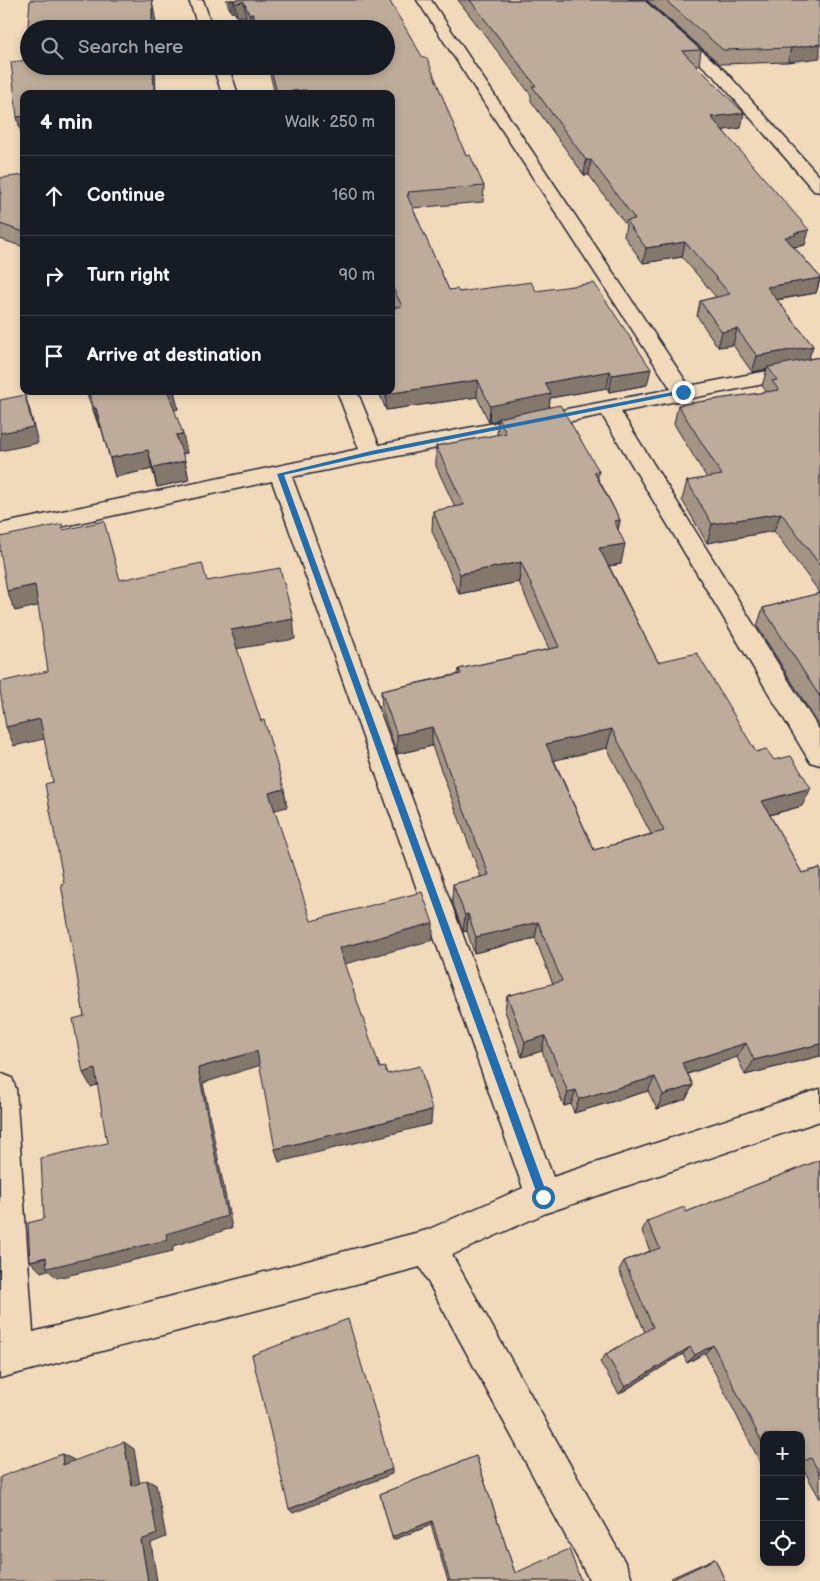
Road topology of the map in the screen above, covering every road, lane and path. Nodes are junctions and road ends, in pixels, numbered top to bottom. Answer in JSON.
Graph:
{"nodes":[{"id":1,"x":196,"y":0,"type":"edge"},
{"id":2,"x":424,"y":0,"type":"edge"},
{"id":3,"x":636,"y":0,"type":"edge"},
{"id":4,"x":203,"y":20,"type":"edge"},
{"id":5,"x":223,"y":75,"type":"edge"},
{"id":6,"x":229,"y":90,"type":"edge"},
{"id":7,"x":820,"y":186,"type":"edge"},
{"id":8,"x":820,"y":367,"type":"edge"},
{"id":9,"x":683,"y":392,"type":"junction"},
{"id":10,"x":349,"y":395,"type":"edge"},
{"id":11,"x":608,"y":407,"type":"junction"},
{"id":12,"x":371,"y":453,"type":"junction"},
{"id":13,"x":280,"y":474,"type":"junction"},
{"id":14,"x":0,"y":532,"type":"edge"},
{"id":15,"x":820,"y":754,"type":"edge"},
{"id":16,"x":0,"y":1089,"type":"edge"},
{"id":17,"x":820,"y":1105,"type":"edge"},
{"id":18,"x":543,"y":1197,"type":"junction"},
{"id":19,"x":428,"y":1247,"type":"junction"},
{"id":20,"x":8,"y":1356,"type":"edge"},
{"id":21,"x":612,"y":1581,"type":"edge"}],
"edges":[{"from":1,"to":4,"type":"street"},
{"from":2,"to":9,"type":"street"},
{"from":3,"to":7,"type":"street"},
{"from":5,"to":6,"type":"street"},
{"from":8,"to":9,"type":"street"},
{"from":9,"to":11,"type":"street"},
{"from":10,"to":12,"type":"street"},
{"from":11,"to":12,"type":"street"},
{"from":11,"to":15,"type":"street"},
{"from":12,"to":13,"type":"street"},
{"from":13,"to":14,"type":"street"},
{"from":13,"to":18,"type":"street"},
{"from":16,"to":20,"type":"street"},
{"from":17,"to":18,"type":"street"},
{"from":18,"to":19,"type":"street"},
{"from":19,"to":20,"type":"street"},
{"from":19,"to":21,"type":"street"}]}
